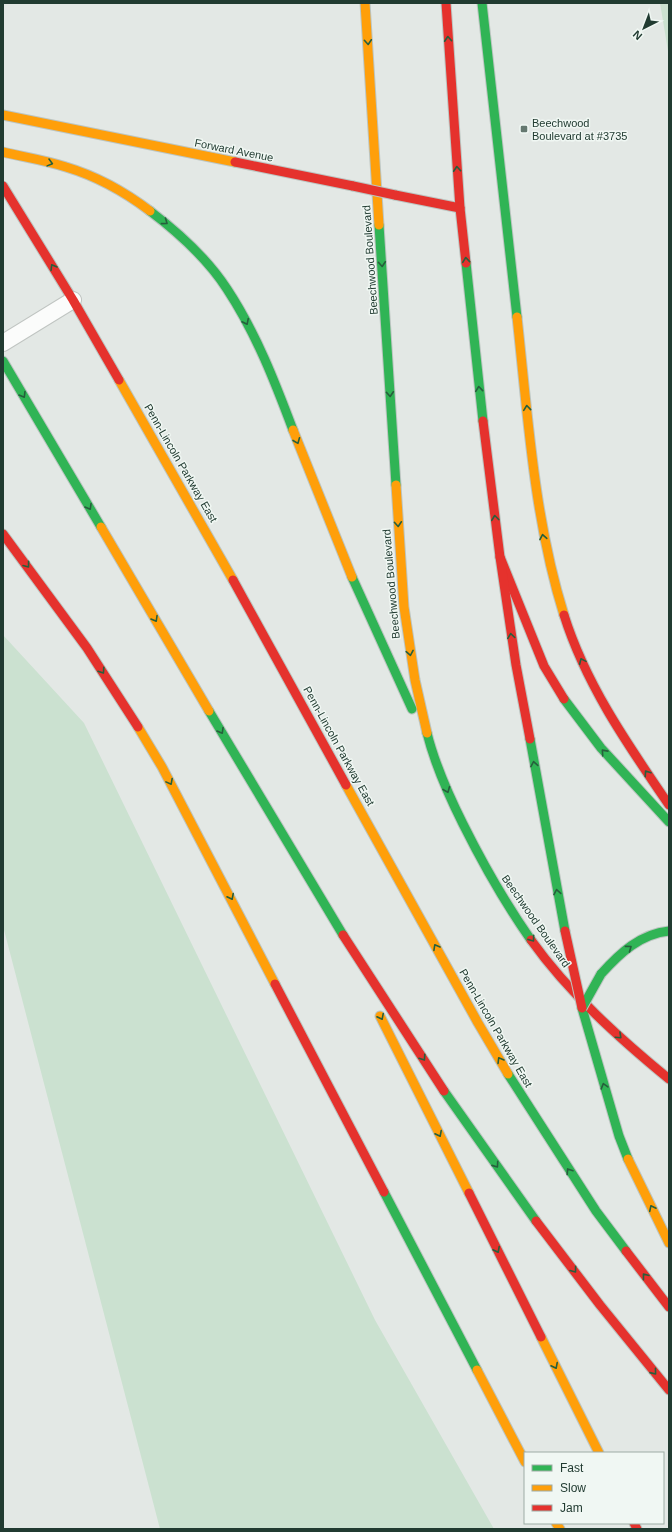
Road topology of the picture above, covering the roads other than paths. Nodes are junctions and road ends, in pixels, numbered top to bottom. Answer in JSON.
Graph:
{"nodes":[{"id":1,"x":365,"y":3,"type":"edge"},
{"id":2,"x":446,"y":3,"type":"edge"},
{"id":3,"x":482,"y":3,"type":"edge"},
{"id":4,"x":3,"y":115,"type":"edge"},
{"id":5,"x":3,"y":152,"type":"edge"},
{"id":6,"x":3,"y":186,"type":"edge"},
{"id":7,"x":460,"y":208,"type":"junction"},
{"id":8,"x":74,"y":300,"type":"junction"},
{"id":9,"x":3,"y":343,"type":"edge"},
{"id":10,"x":3,"y":361,"type":"edge"},
{"id":11,"x":3,"y":534,"type":"edge"},
{"id":12,"x":500,"y":557,"type":"junction"},
{"id":13,"x":432,"y":754,"type":"junction"},
{"id":14,"x":669,"y":805,"type":"edge"},
{"id":15,"x":669,"y":822,"type":"edge"},
{"id":16,"x":333,"y":920,"type":"junction"},
{"id":17,"x":669,"y":930,"type":"edge"},
{"id":18,"x":368,"y":991,"type":"dead end"},
{"id":19,"x":375,"y":1005,"type":"dead end"},
{"id":20,"x":582,"y":1008,"type":"junction"},
{"id":21,"x":669,"y":1079,"type":"edge"},
{"id":22,"x":619,"y":1136,"type":"junction"},
{"id":23,"x":648,"y":1178,"type":"dead end"},
{"id":24,"x":669,"y":1243,"type":"edge"},
{"id":25,"x":669,"y":1307,"type":"edge"},
{"id":26,"x":669,"y":1390,"type":"edge"},
{"id":27,"x":598,"y":1452,"type":"edge"},
{"id":28,"x":524,"y":1460,"type":"edge"}],
"edges":[{"from":1,"to":13,"type":"main road","name":"Beechwood Boulevard","one_way":true},
{"from":7,"to":2,"type":"main road","one_way":true},
{"from":14,"to":3,"type":"main road","one_way":true},
{"from":4,"to":7,"type":"main road","name":"Forward Avenue","bridge":true},
{"from":5,"to":13,"type":"main road","one_way":true},
{"from":8,"to":6,"type":"main road","name":"Penn-Lincoln Parkway East","one_way":true},
{"from":12,"to":7,"type":"main road","one_way":true},
{"from":8,"to":9,"type":"lane"},
{"from":25,"to":8,"type":"main road","name":"Penn-Lincoln Parkway East","one_way":true},
{"from":10,"to":16,"type":"main road","one_way":true},
{"from":11,"to":28,"type":"main road","one_way":true},
{"from":15,"to":12,"type":"main road","one_way":true},
{"from":20,"to":12,"type":"main road","one_way":true,"bridge":true},
{"from":13,"to":21,"type":"main road","name":"Beechwood Boulevard","one_way":true},
{"from":16,"to":18,"type":"main road"},
{"from":16,"to":26,"type":"main road","one_way":true},
{"from":20,"to":17,"type":"main road","one_way":true,"bridge":true},
{"from":19,"to":27,"type":"main road","one_way":true},
{"from":22,"to":20,"type":"main road","one_way":true},
{"from":22,"to":23,"type":"main road"},
{"from":24,"to":22,"type":"main road","one_way":true}]}
